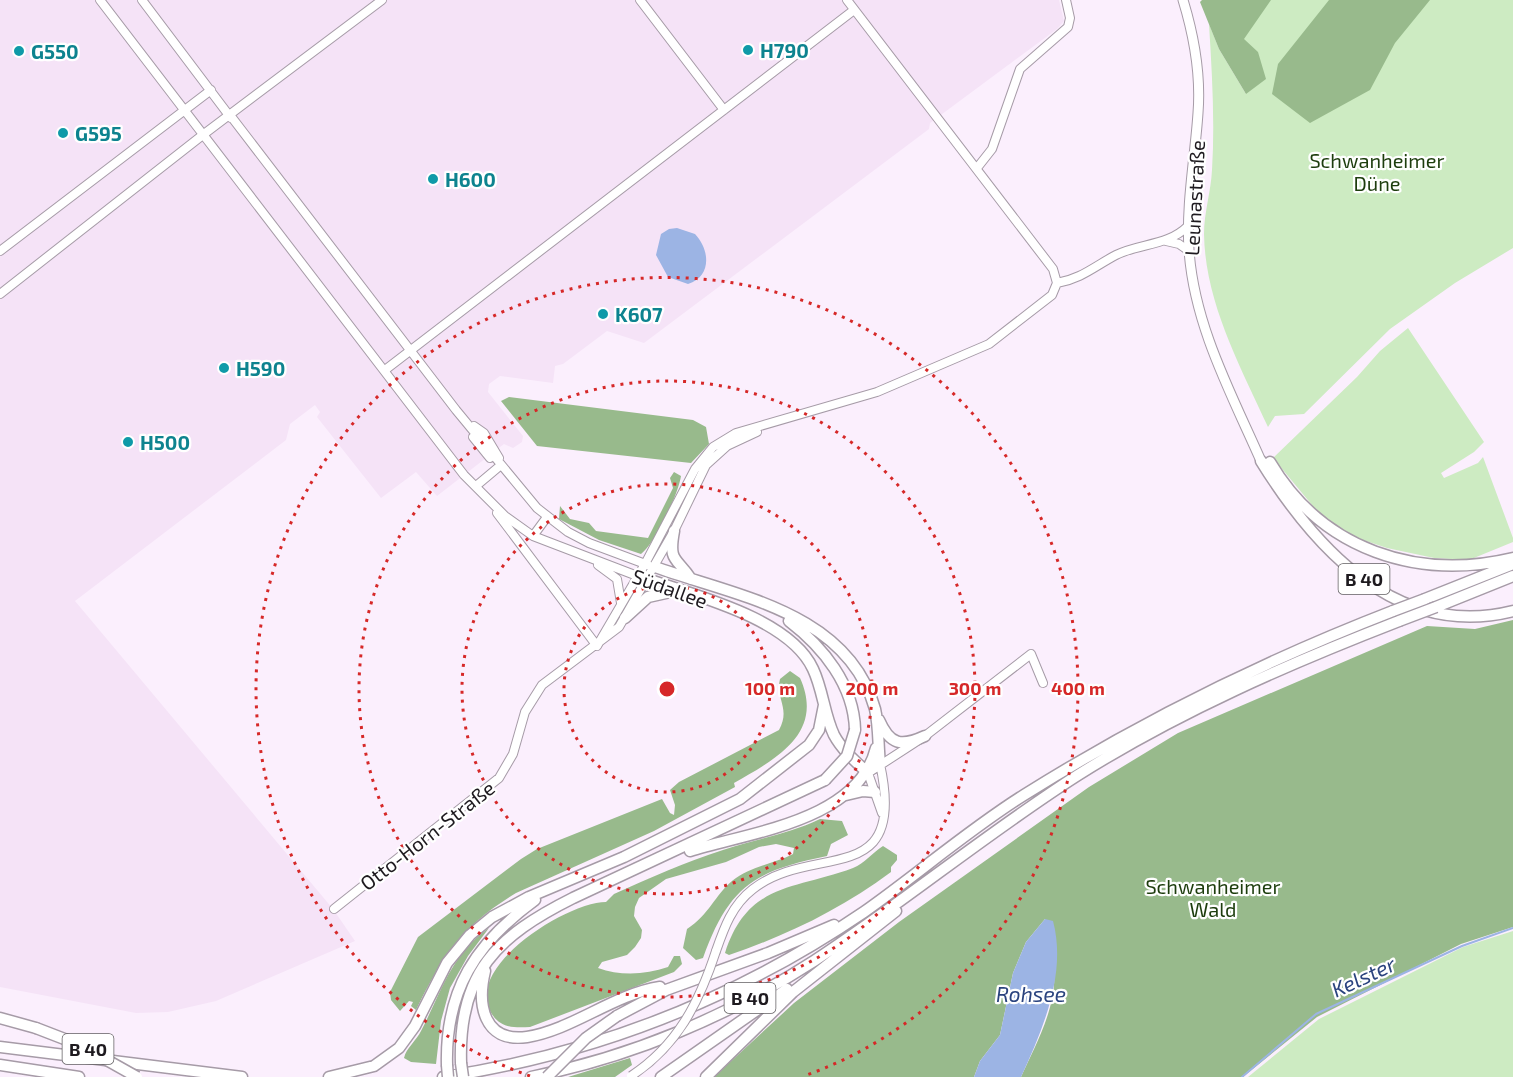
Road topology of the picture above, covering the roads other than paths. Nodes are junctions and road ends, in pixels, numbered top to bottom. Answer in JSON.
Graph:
{"nodes":[{"id":1,"x":99,"y":0,"type":"edge"},
{"id":2,"x":142,"y":0,"type":"edge"},
{"id":3,"x":640,"y":0,"type":"edge"},
{"id":4,"x":847,"y":0,"type":"edge"},
{"id":5,"x":1066,"y":0,"type":"edge"},
{"id":6,"x":1183,"y":0,"type":"edge"},
{"id":7,"x":376,"y":2,"type":"edge"},
{"id":8,"x":854,"y":10,"type":"junction"},
{"id":9,"x":211,"y":90,"type":"junction"},
{"id":10,"x":185,"y":109,"type":"junction"},
{"id":11,"x":724,"y":110,"type":"junction"},
{"id":12,"x":230,"y":115,"type":"junction"},
{"id":13,"x":204,"y":134,"type":"junction"},
{"id":14,"x":193,"y":146,"type":"junction"},
{"id":15,"x":212,"y":147,"type":"junction"},
{"id":16,"x":977,"y":168,"type":"junction"},
{"id":17,"x":1188,"y":226,"type":"junction"},
{"id":18,"x":1165,"y":241,"type":"junction"},
{"id":19,"x":0,"y":251,"type":"edge"},
{"id":20,"x":1189,"y":251,"type":"junction"},
{"id":21,"x":1057,"y":283,"type":"junction"},
{"id":22,"x":0,"y":294,"type":"edge"},
{"id":23,"x":411,"y":350,"type":"junction"},
{"id":24,"x":385,"y":370,"type":"junction"},
{"id":25,"x":780,"y":422,"type":"junction"},
{"id":26,"x":1264,"y":458,"type":"junction"},
{"id":27,"x":501,"y":465,"type":"junction"},
{"id":28,"x":476,"y":486,"type":"junction"},
{"id":29,"x":487,"y":498,"type":"junction"},
{"id":30,"x":547,"y":517,"type":"junction"},
{"id":31,"x":674,"y":531,"type":"junction"},
{"id":32,"x":533,"y":536,"type":"junction"},
{"id":33,"x":589,"y":543,"type":"junction"},
{"id":34,"x":584,"y":557,"type":"junction"},
{"id":35,"x":1513,"y":558,"type":"edge"},
{"id":36,"x":1513,"y":564,"type":"edge"},
{"id":37,"x":650,"y":566,"type":"junction"},
{"id":38,"x":1513,"y":576,"type":"edge"},
{"id":39,"x":643,"y":578,"type":"junction"},
{"id":40,"x":691,"y":580,"type":"junction"},
{"id":41,"x":679,"y":590,"type":"junction"},
{"id":42,"x":621,"y":606,"type":"junction"},
{"id":43,"x":768,"y":606,"type":"junction"},
{"id":44,"x":1513,"y":611,"type":"edge"},
{"id":45,"x":1396,"y":616,"type":"junction"},
{"id":46,"x":625,"y":618,"type":"junction"},
{"id":47,"x":597,"y":646,"type":"junction"},
{"id":48,"x":1043,"y":683,"type":"dead end"},
{"id":49,"x":824,"y":705,"type":"junction"},
{"id":50,"x":874,"y":709,"type":"junction"},
{"id":51,"x":926,"y":736,"type":"junction"},
{"id":52,"x":877,"y":745,"type":"junction"},
{"id":53,"x":843,"y":747,"type":"junction"},
{"id":54,"x":880,"y":764,"type":"junction"},
{"id":55,"x":868,"y":773,"type":"junction"},
{"id":56,"x":875,"y":792,"type":"junction"},
{"id":57,"x":840,"y":797,"type":"junction"},
{"id":58,"x":883,"y":818,"type":"junction"},
{"id":59,"x":644,"y":866,"type":"junction"},
{"id":60,"x":943,"y":869,"type":"junction"},
{"id":61,"x":548,"y":891,"type":"junction"},
{"id":62,"x":333,"y":909,"type":"dead end"},
{"id":63,"x":864,"y":911,"type":"junction"},
{"id":64,"x":855,"y":944,"type":"junction"},
{"id":65,"x":487,"y":963,"type":"junction"},
{"id":66,"x":679,"y":986,"type":"junction"},
{"id":67,"x":0,"y":1018,"type":"edge"},
{"id":68,"x":0,"y":1047,"type":"edge"},
{"id":69,"x":0,"y":1065,"type":"edge"},
{"id":70,"x":79,"y":1077,"type":"edge"},
{"id":71,"x":137,"y":1077,"type":"edge"},
{"id":72,"x":242,"y":1077,"type":"edge"},
{"id":73,"x":329,"y":1077,"type":"edge"},
{"id":74,"x":443,"y":1077,"type":"edge"},
{"id":75,"x":448,"y":1077,"type":"edge"},
{"id":76,"x":462,"y":1077,"type":"edge"},
{"id":77,"x":531,"y":1077,"type":"edge"},
{"id":78,"x":547,"y":1077,"type":"edge"},
{"id":79,"x":629,"y":1077,"type":"edge"},
{"id":80,"x":661,"y":1077,"type":"edge"},
{"id":81,"x":706,"y":1077,"type":"edge"}],
"edges":[{"from":1,"to":10,"type":"street","name":"Südallee"},
{"from":2,"to":9,"type":"street","name":"Südallee"},
{"from":3,"to":11,"type":"street"},
{"from":4,"to":8,"type":"street"},
{"from":5,"to":16,"type":"street"},
{"from":6,"to":17,"type":"main road","name":"Leunastraße"},
{"from":7,"to":12,"type":"street"},
{"from":8,"to":11,"type":"street"},
{"from":8,"to":16,"type":"street"},
{"from":9,"to":10,"type":"street"},
{"from":9,"to":12,"type":"street","name":"Südallee"},
{"from":10,"to":13,"type":"street","name":"Südallee"},
{"from":10,"to":19,"type":"street"},
{"from":11,"to":23,"type":"street"},
{"from":12,"to":13,"type":"street"},
{"from":12,"to":23,"type":"street","name":"Südallee"},
{"from":13,"to":14,"type":"street"},
{"from":13,"to":15,"type":"street","name":"Südallee"},
{"from":14,"to":15,"type":"street"},
{"from":14,"to":22,"type":"street"},
{"from":15,"to":24,"type":"street","name":"Südallee"},
{"from":16,"to":21,"type":"street"},
{"from":17,"to":18,"type":"street"},
{"from":17,"to":20,"type":"main road","name":"Leunastraße"},
{"from":18,"to":20,"type":"street"},
{"from":18,"to":21,"type":"street"},
{"from":20,"to":26,"type":"main road","name":"Leunastraße"},
{"from":21,"to":25,"type":"street"},
{"from":23,"to":24,"type":"street"},
{"from":23,"to":27,"type":"street","name":"Südallee"},
{"from":24,"to":28,"type":"street","name":"Südallee"},
{"from":25,"to":31,"type":"street"},
{"from":25,"to":37,"type":"street"},
{"from":26,"to":35,"type":"highway","number":"B 40"},
{"from":26,"to":44,"type":"highway","number":"B 40"},
{"from":27,"to":28,"type":"street"},
{"from":27,"to":30,"type":"street","name":"Südallee"},
{"from":28,"to":29,"type":"street","name":"Südallee"},
{"from":29,"to":32,"type":"street","name":"Südallee"},
{"from":29,"to":47,"type":"street","name":"Südallee"},
{"from":30,"to":32,"type":"street"},
{"from":30,"to":33,"type":"street","name":"Südallee"},
{"from":31,"to":37,"type":"street"},
{"from":31,"to":40,"type":"highway"},
{"from":32,"to":34,"type":"street","name":"Südallee"},
{"from":33,"to":34,"type":"street"},
{"from":33,"to":37,"type":"street","name":"Südallee"},
{"from":34,"to":39,"type":"street","name":"Südallee"},
{"from":34,"to":42,"type":"street"},
{"from":36,"to":45,"type":"highway","number":"B 40","bridge":true},
{"from":37,"to":39,"type":"street"},
{"from":37,"to":40,"type":"highway","name":"Südallee"},
{"from":38,"to":45,"type":"highway","number":"B 40","bridge":true},
{"from":39,"to":41,"type":"highway","name":"Südallee"},
{"from":39,"to":42,"type":"street","name":"Otto-Horn-Straße"},
{"from":39,"to":46,"type":"street","name":"Otto-Horn-Straße"},
{"from":40,"to":43,"type":"highway","name":"Südallee"},
{"from":41,"to":46,"type":"highway"},
{"from":41,"to":49,"type":"highway","name":"Südallee"},
{"from":42,"to":47,"type":"street","name":"Otto-Horn-Straße"},
{"from":43,"to":50,"type":"highway"},
{"from":43,"to":59,"type":"highway","bridge":true},
{"from":45,"to":60,"type":"highway","number":"B 40"},
{"from":45,"to":63,"type":"highway","number":"B 40"},
{"from":46,"to":47,"type":"street","name":"Otto-Horn-Straße"},
{"from":47,"to":62,"type":"street","name":"Otto-Horn-Straße"},
{"from":48,"to":51,"type":"street"},
{"from":49,"to":53,"type":"highway","name":"Südallee"},
{"from":49,"to":61,"type":"highway"},
{"from":50,"to":51,"type":"highway"},
{"from":50,"to":52,"type":"highway"},
{"from":51,"to":54,"type":"street"},
{"from":52,"to":53,"type":"highway"},
{"from":52,"to":54,"type":"highway"},
{"from":52,"to":55,"type":"highway"},
{"from":53,"to":55,"type":"highway","name":"Südallee"},
{"from":54,"to":55,"type":"street"},
{"from":54,"to":58,"type":"street"},
{"from":55,"to":56,"type":"street"},
{"from":55,"to":57,"type":"highway"},
{"from":56,"to":57,"type":"highway"},
{"from":56,"to":58,"type":"street"},
{"from":57,"to":59,"type":"highway"},
{"from":58,"to":79,"type":"street","bridge":true},
{"from":59,"to":65,"type":"highway"},
{"from":60,"to":64,"type":"highway","number":"B 40"},
{"from":60,"to":77,"type":"highway","number":"B 40"},
{"from":61,"to":73,"type":"highway"},
{"from":61,"to":75,"type":"highway","bridge":true},
{"from":63,"to":66,"type":"highway"},
{"from":63,"to":74,"type":"highway","number":"B 40"},
{"from":64,"to":80,"type":"highway","number":"B 40"},
{"from":64,"to":81,"type":"highway"},
{"from":65,"to":66,"type":"highway"},
{"from":65,"to":76,"type":"highway","bridge":true},
{"from":66,"to":78,"type":"highway","bridge":true},
{"from":67,"to":71,"type":"highway","number":"B 40","bridge":true},
{"from":68,"to":72,"type":"highway","number":"B 40"},
{"from":69,"to":70,"type":"highway","number":"B 40"}]}
